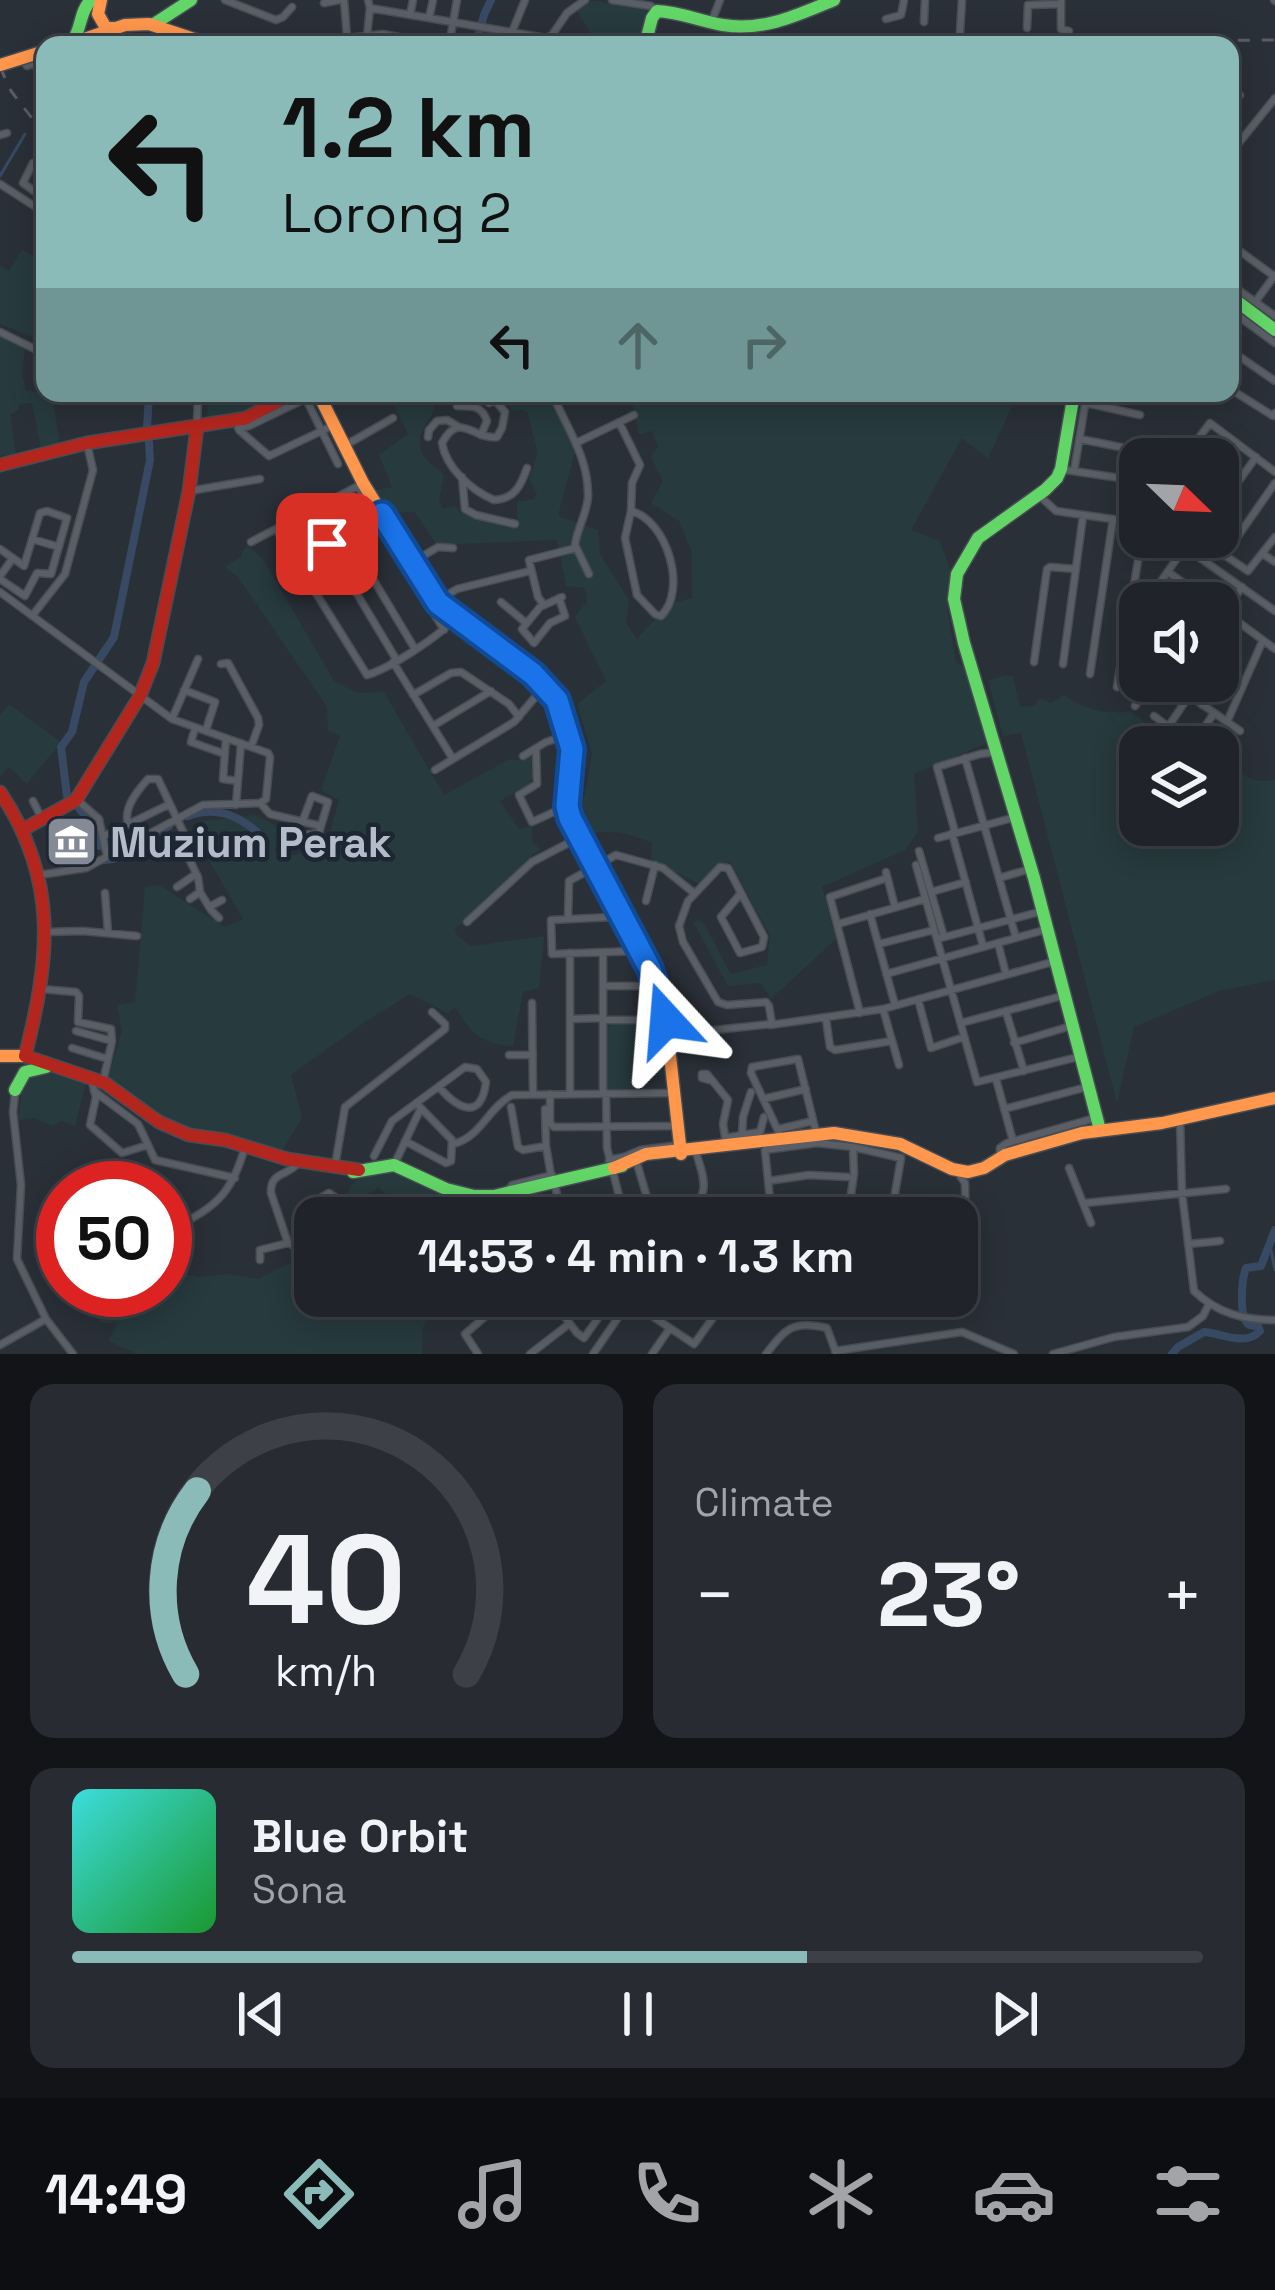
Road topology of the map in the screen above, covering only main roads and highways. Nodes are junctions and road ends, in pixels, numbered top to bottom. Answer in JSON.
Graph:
{"nodes":[{"id":1,"x":191,"y":0,"type":"edge"},
{"id":2,"x":834,"y":0,"type":"edge"},
{"id":3,"x":154,"y":24,"type":"junction"},
{"id":4,"x":105,"y":36,"type":"edge"},
{"id":5,"x":178,"y":36,"type":"edge"},
{"id":6,"x":647,"y":36,"type":"edge"},
{"id":7,"x":36,"y":57,"type":"edge"},
{"id":8,"x":0,"y":67,"type":"edge"},
{"id":9,"x":1239,"y":310,"type":"edge"},
{"id":10,"x":1275,"y":336,"type":"edge"},
{"id":11,"x":276,"y":402,"type":"edge"},
{"id":12,"x":320,"y":402,"type":"edge"},
{"id":13,"x":1080,"y":402,"type":"edge"},
{"id":14,"x":197,"y":427,"type":"junction"},
{"id":15,"x":0,"y":465,"type":"edge"},
{"id":16,"x":1066,"y":472,"type":"junction"},
{"id":17,"x":996,"y":752,"type":"junction"},
{"id":18,"x":0,"y":792,"type":"edge"},
{"id":19,"x":24,"y":829,"type":"junction"},
{"id":20,"x":30,"y":1036,"type":"junction"},
{"id":21,"x":0,"y":1056,"type":"edge"},
{"id":22,"x":25,"y":1056,"type":"junction"},
{"id":23,"x":53,"y":1064,"type":"junction"},
{"id":24,"x":15,"y":1090,"type":"road end"},
{"id":25,"x":1275,"y":1098,"type":"edge"},
{"id":26,"x":1101,"y":1124,"type":"junction"},
{"id":27,"x":723,"y":1143,"type":"junction"},
{"id":28,"x":678,"y":1151,"type":"junction"}],
"edges":[{"from":1,"to":3,"type":"main road"},
{"from":2,"to":6,"type":"main road"},
{"from":3,"to":4,"type":"main road"},
{"from":3,"to":5,"type":"main road"},
{"from":7,"to":8,"type":"main road","bridge":true},
{"from":9,"to":10,"type":"main road"},
{"from":11,"to":14,"type":"main road"},
{"from":12,"to":28,"type":"main road"},
{"from":13,"to":16,"type":"main road"},
{"from":14,"to":15,"type":"main road"},
{"from":14,"to":19,"type":"main road"},
{"from":16,"to":17,"type":"main road"},
{"from":16,"to":17,"type":"main road"},
{"from":17,"to":26,"type":"main road"},
{"from":18,"to":19,"type":"main road"},
{"from":19,"to":20,"type":"main road"},
{"from":20,"to":22,"type":"main road"},
{"from":20,"to":23,"type":"main road"},
{"from":21,"to":22,"type":"main road"},
{"from":22,"to":23,"type":"main road"},
{"from":23,"to":24,"type":"main road"},
{"from":23,"to":28,"type":"main road"},
{"from":25,"to":26,"type":"main road"},
{"from":26,"to":27,"type":"main road"},
{"from":27,"to":28,"type":"main road"},
{"from":27,"to":28,"type":"main road"}]}
